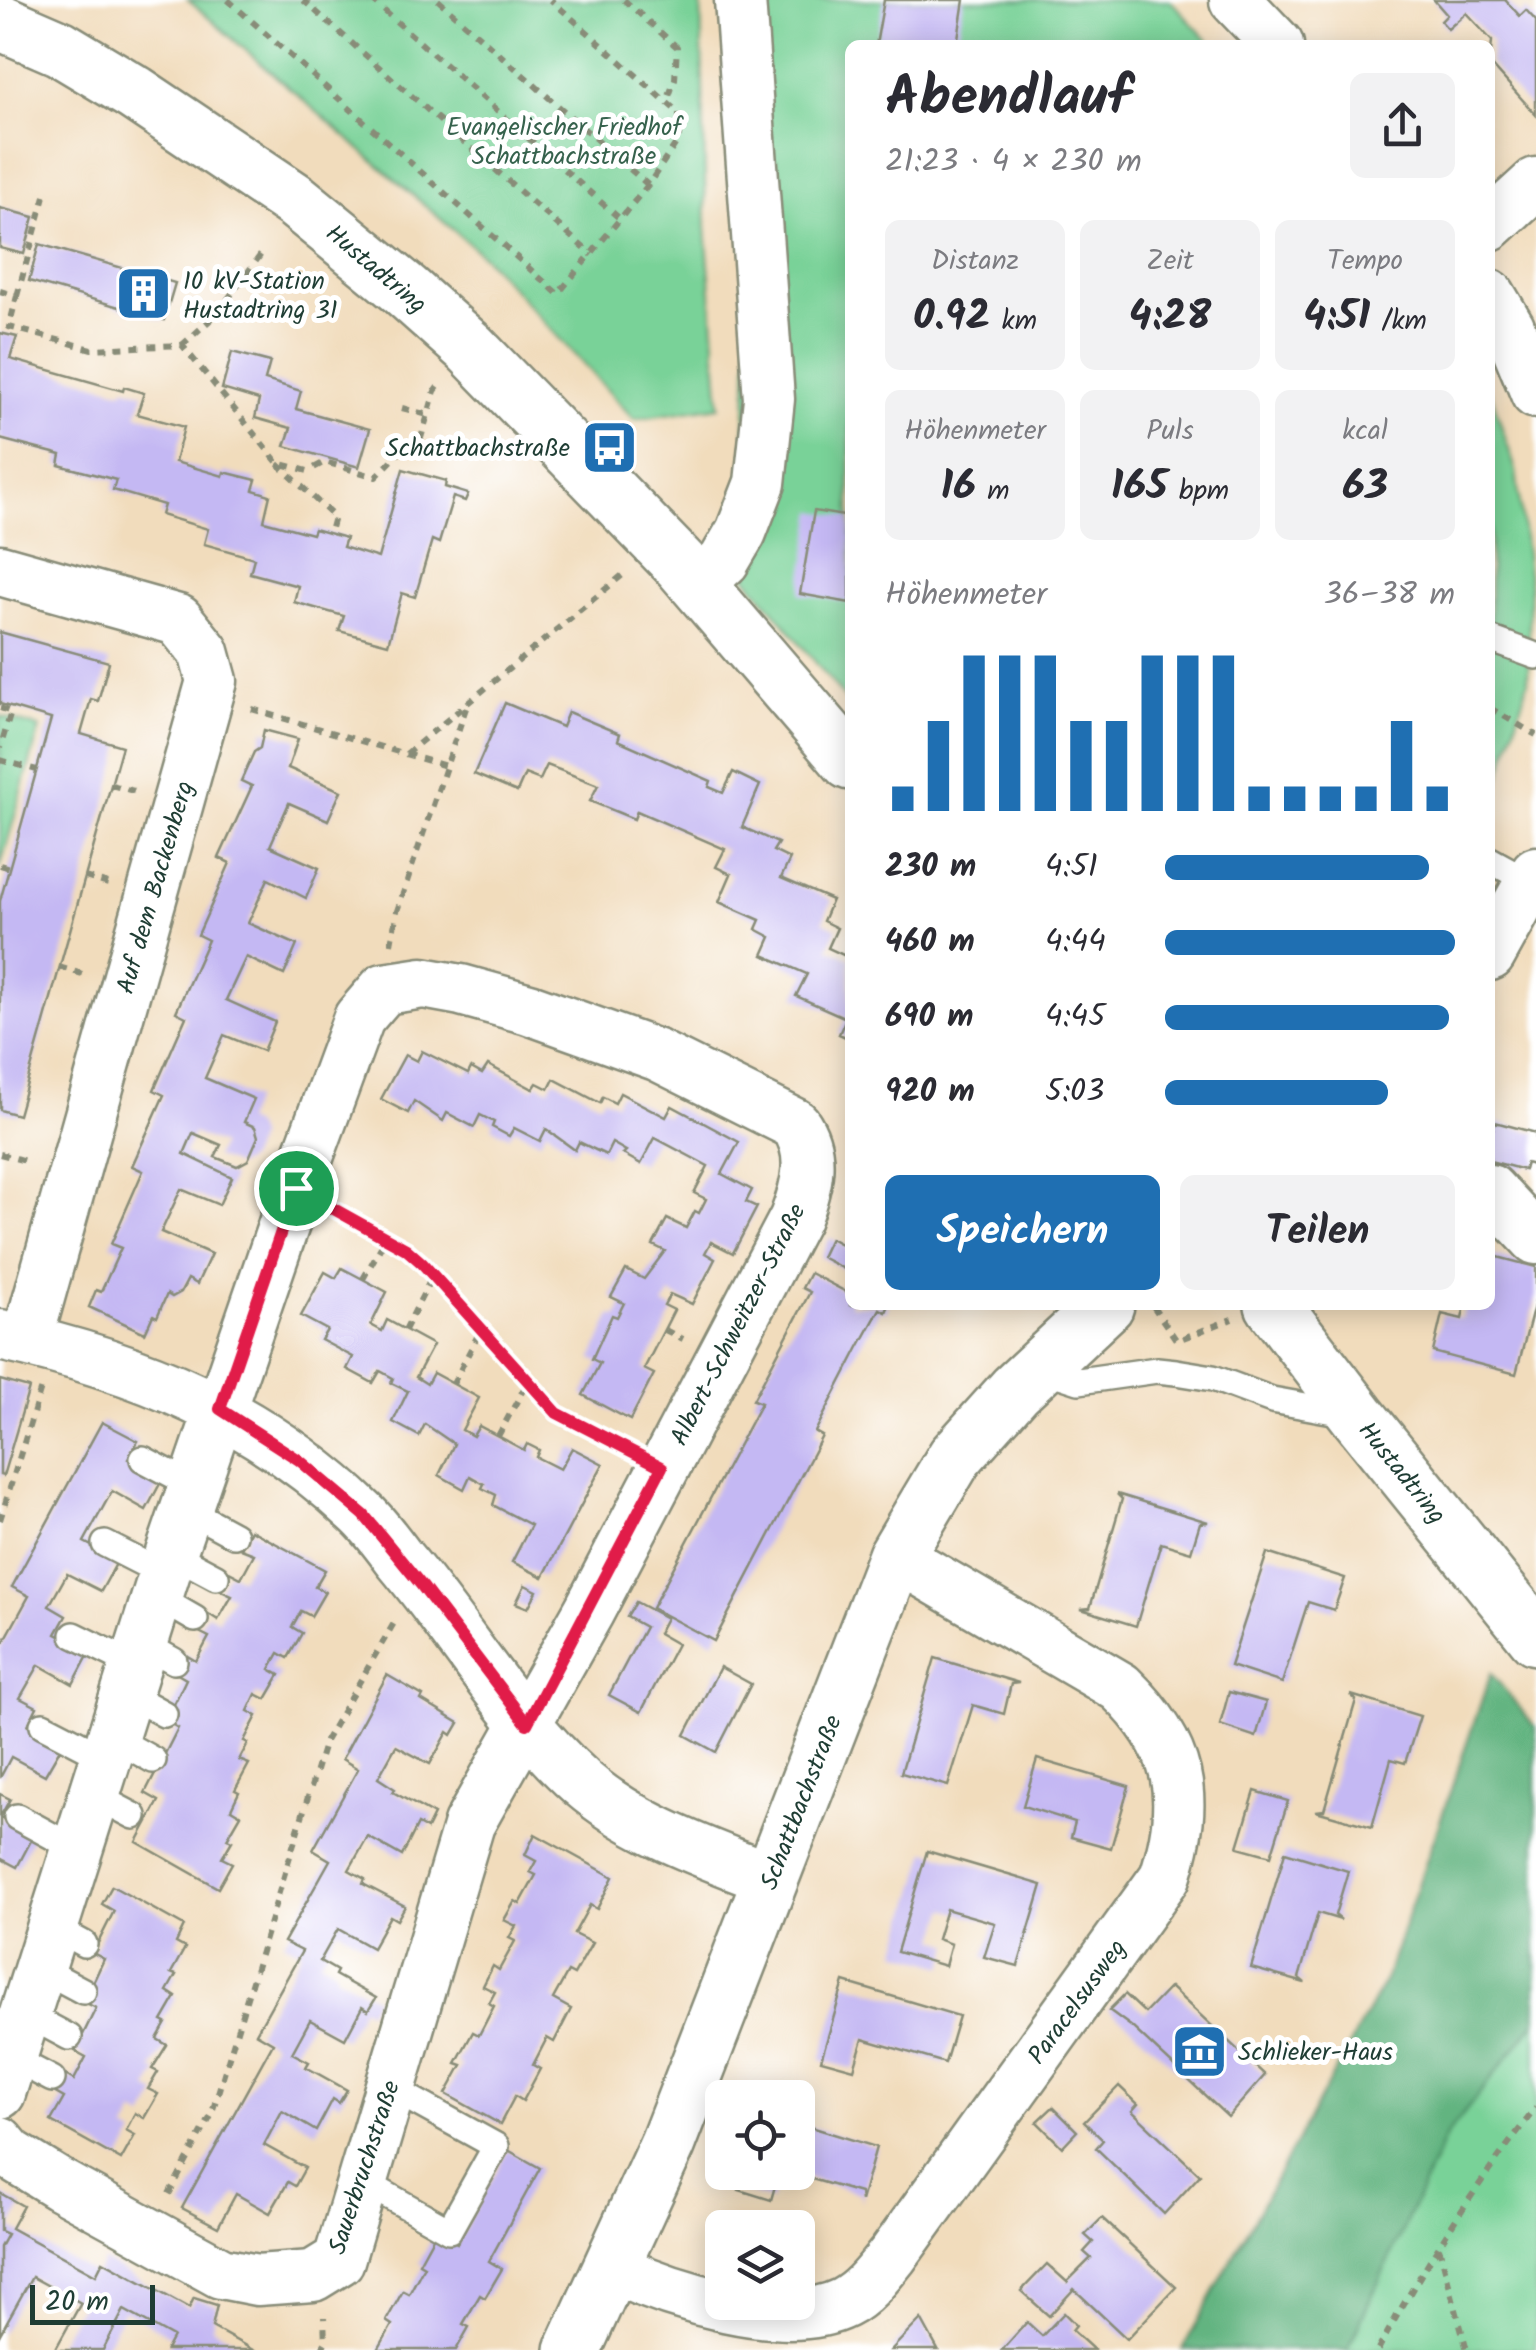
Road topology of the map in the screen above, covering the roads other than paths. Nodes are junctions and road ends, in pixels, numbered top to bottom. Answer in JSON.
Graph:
{"nodes":[{"id":1,"x":740,"y":0,"type":"edge"},
{"id":2,"x":1235,"y":0,"type":"edge"},
{"id":3,"x":0,"y":22,"type":"edge"},
{"id":4,"x":1273,"y":40,"type":"edge"},
{"id":5,"x":1536,"y":184,"type":"edge"},
{"id":6,"x":1495,"y":221,"type":"edge"},
{"id":7,"x":1495,"y":303,"type":"edge"},
{"id":8,"x":1536,"y":393,"type":"edge"},
{"id":9,"x":681,"y":567,"type":"junction"},
{"id":10,"x":0,"y":570,"type":"edge"},
{"id":11,"x":1495,"y":641,"type":"edge"},
{"id":12,"x":1536,"y":656,"type":"edge"},
{"id":13,"x":845,"y":756,"type":"edge"},
{"id":14,"x":1519,"y":871,"type":"edge"},
{"id":15,"x":1495,"y":941,"type":"edge"},
{"id":16,"x":1495,"y":1195,"type":"edge"},
{"id":17,"x":1536,"y":1240,"type":"edge"},
{"id":18,"x":1101,"y":1310,"type":"edge"},
{"id":19,"x":1263,"y":1310,"type":"edge"},
{"id":20,"x":26,"y":1341,"type":"edge"},
{"id":21,"x":1039,"y":1368,"type":"junction"},
{"id":22,"x":220,"y":1409,"type":"junction"},
{"id":23,"x":1358,"y":1416,"type":"junction"},
{"id":24,"x":143,"y":1459,"type":"dead end"},
{"id":25,"x":234,"y":1535,"type":"dead end"},
{"id":26,"x":105,"y":1544,"type":"dead end"},
{"id":27,"x":896,"y":1556,"type":"junction"},
{"id":28,"x":216,"y":1577,"type":"dead end"},
{"id":29,"x":74,"y":1635,"type":"dead end"},
{"id":30,"x":1536,"y":1636,"type":"edge"},
{"id":31,"x":150,"y":1661,"type":"junction"},
{"id":32,"x":527,"y":1724,"type":"junction"},
{"id":33,"x":43,"y":1726,"type":"dead end"},
{"id":34,"x":17,"y":1817,"type":"dead end"},
{"id":35,"x":80,"y":1872,"type":"junction"},
{"id":36,"x":770,"y":1878,"type":"junction"},
{"id":37,"x":83,"y":1991,"type":"dead end"},
{"id":38,"x":31,"y":2015,"type":"edge"},
{"id":39,"x":69,"y":2038,"type":"dead end"},
{"id":40,"x":389,"y":2087,"type":"junction"},
{"id":41,"x":0,"y":2142,"type":"edge"},
{"id":42,"x":362,"y":2181,"type":"junction"},
{"id":43,"x":612,"y":2268,"type":"junction"},
{"id":44,"x":573,"y":2350,"type":"edge"}],
"edges":[{"from":1,"to":9,"type":"street"},
{"from":2,"to":4,"type":"street"},
{"from":3,"to":9,"type":"street","name":"Hustadtring"},
{"from":5,"to":6,"type":"street"},
{"from":7,"to":8,"type":"street"},
{"from":9,"to":13,"type":"street","name":"Hustadtring"},
{"from":10,"to":20,"type":"street","name":"Auf dem Backenberg"},
{"from":11,"to":12,"type":"lane"},
{"from":14,"to":15,"type":"street"},
{"from":16,"to":17,"type":"street"},
{"from":18,"to":21,"type":"street","name":"Schattbachstraße"},
{"from":19,"to":23,"type":"street","name":"Hustadtring"},
{"from":20,"to":22,"type":"street"},
{"from":21,"to":23,"type":"lane"},
{"from":21,"to":27,"type":"street","name":"Schattbachstraße"},
{"from":22,"to":31,"type":"street"},
{"from":22,"to":32,"type":"street"},
{"from":22,"to":32,"type":"street","name":"Albert-Schweitzer-Straße"},
{"from":23,"to":30,"type":"street","name":"Hustadtring"},
{"from":24,"to":31,"type":"lane"},
{"from":25,"to":31,"type":"lane"},
{"from":26,"to":31,"type":"lane"},
{"from":27,"to":36,"type":"street","name":"Schattbachstraße"},
{"from":27,"to":43,"type":"street","name":"Paracelsusweg"},
{"from":28,"to":31,"type":"lane"},
{"from":29,"to":31,"type":"lane"},
{"from":31,"to":33,"type":"lane"},
{"from":31,"to":35,"type":"street"},
{"from":32,"to":36,"type":"street"},
{"from":32,"to":40,"type":"street","name":"Sauerbruchstraße"},
{"from":34,"to":35,"type":"lane"},
{"from":35,"to":38,"type":"street"},
{"from":36,"to":43,"type":"street","name":"Schattbachstraße"},
{"from":37,"to":38,"type":"lane"},
{"from":38,"to":39,"type":"lane"},
{"from":40,"to":42,"type":"street","name":"Sauerbruchstraße"},
{"from":40,"to":42,"type":"lane"},
{"from":41,"to":42,"type":"street","name":"Sauerbruchstraße"},
{"from":43,"to":44,"type":"street","name":"Schattbachstraße"}]}
